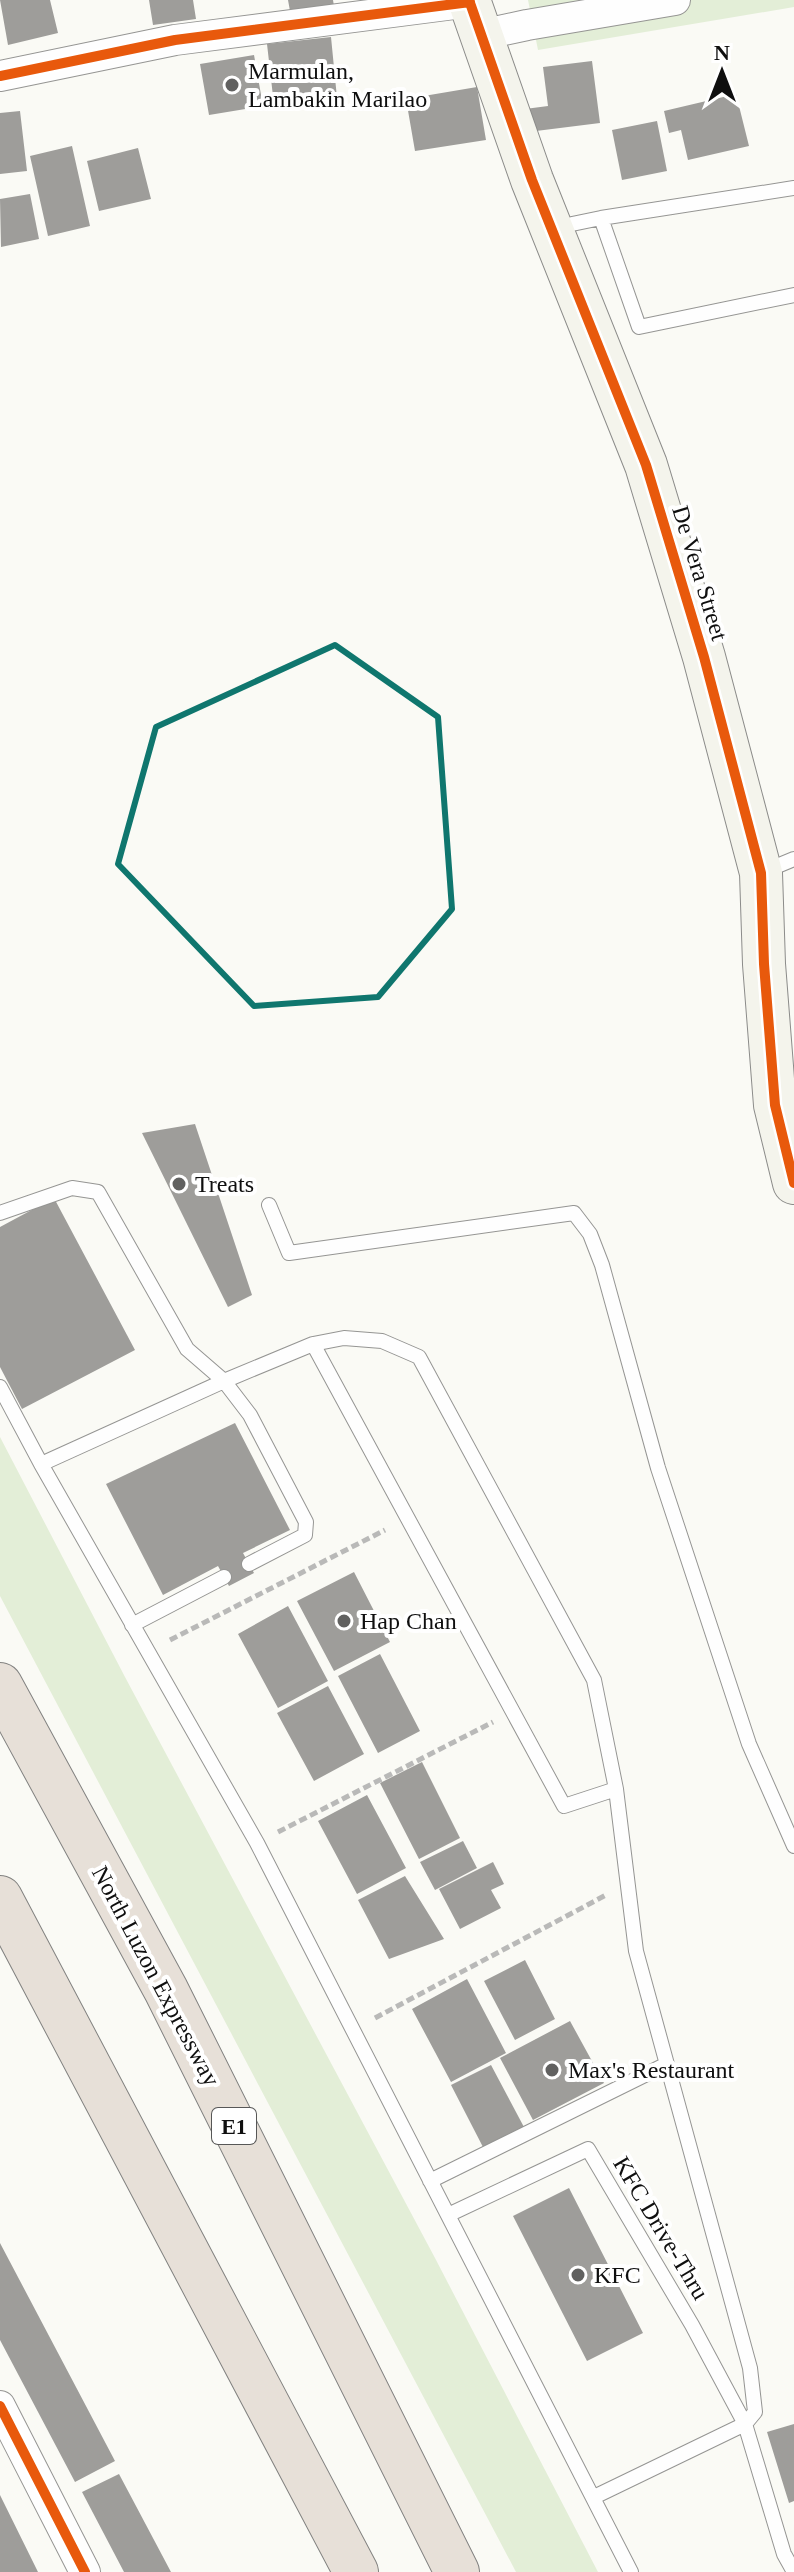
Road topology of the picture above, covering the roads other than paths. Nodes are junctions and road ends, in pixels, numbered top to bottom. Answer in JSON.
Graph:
{"nodes":[{"id":1,"x":675,"y":0,"type":"edge"},
{"id":2,"x":473,"y":12,"type":"edge"},
{"id":3,"x":0,"y":76,"type":"edge"},
{"id":4,"x":794,"y":188,"type":"edge"},
{"id":5,"x":601,"y":218,"type":"junction"},
{"id":6,"x":553,"y":233,"type":"junction"},
{"id":7,"x":794,"y":295,"type":"edge"},
{"id":8,"x":777,"y":866,"type":"edge"},
{"id":9,"x":794,"y":1183,"type":"edge"},
{"id":10,"x":269,"y":1205,"type":"dead end"},
{"id":11,"x":0,"y":1213,"type":"edge"},
{"id":12,"x":313,"y":1344,"type":"junction"},
{"id":13,"x":224,"y":1381,"type":"junction"},
{"id":14,"x":0,"y":1387,"type":"edge"},
{"id":15,"x":41,"y":1464,"type":"junction"},
{"id":16,"x":249,"y":1564,"type":"dead end"},
{"id":17,"x":224,"y":1577,"type":"dead end"},
{"id":18,"x":132,"y":1625,"type":"junction"},
{"id":19,"x":0,"y":1685,"type":"edge"},
{"id":20,"x":616,"y":1789,"type":"junction"},
{"id":21,"x":794,"y":1846,"type":"edge"},
{"id":22,"x":0,"y":1898,"type":"edge"},
{"id":23,"x":667,"y":2064,"type":"junction"},
{"id":24,"x":430,"y":2181,"type":"junction"},
{"id":25,"x":448,"y":2215,"type":"junction"},
{"id":26,"x":1,"y":2409,"type":"edge"},
{"id":27,"x":745,"y":2424,"type":"junction"},
{"id":28,"x":594,"y":2497,"type":"junction"},
{"id":29,"x":85,"y":2572,"type":"edge"},
{"id":30,"x":356,"y":2572,"type":"edge"},
{"id":31,"x":457,"y":2572,"type":"edge"},
{"id":32,"x":631,"y":2572,"type":"edge"},
{"id":33,"x":794,"y":2572,"type":"edge"}],
"edges":[{"from":1,"to":2,"type":"street"},
{"from":2,"to":3,"type":"street"},
{"from":2,"to":6,"type":"street","name":"De Vera Street"},
{"from":4,"to":5,"type":"lane"},
{"from":5,"to":6,"type":"lane"},
{"from":5,"to":7,"type":"lane"},
{"from":6,"to":8,"type":"street","name":"De Vera Street"},
{"from":8,"to":9,"type":"street","name":"De Vera Street"},
{"from":10,"to":21,"type":"lane"},
{"from":11,"to":13,"type":"lane"},
{"from":12,"to":13,"type":"lane"},
{"from":12,"to":20,"type":"lane"},
{"from":12,"to":20,"type":"lane"},
{"from":13,"to":15,"type":"lane"},
{"from":13,"to":16,"type":"lane"},
{"from":14,"to":15,"type":"lane"},
{"from":15,"to":18,"type":"lane"},
{"from":17,"to":18,"type":"lane"},
{"from":18,"to":24,"type":"lane"},
{"from":19,"to":31,"type":"highway","name":"North Luzon Expressway","number":"E1"},
{"from":20,"to":23,"type":"lane"},
{"from":22,"to":30,"type":"highway"},
{"from":23,"to":24,"type":"lane"},
{"from":23,"to":27,"type":"lane"},
{"from":24,"to":25,"type":"lane"},
{"from":25,"to":27,"type":"lane","name":"KFC Drive-Thru"},
{"from":25,"to":28,"type":"lane"},
{"from":26,"to":29,"type":"street"},
{"from":27,"to":28,"type":"lane"},
{"from":27,"to":33,"type":"lane"},
{"from":28,"to":32,"type":"lane"}]}
